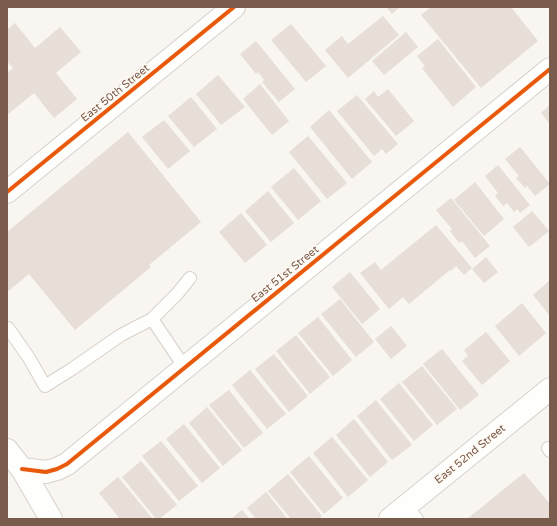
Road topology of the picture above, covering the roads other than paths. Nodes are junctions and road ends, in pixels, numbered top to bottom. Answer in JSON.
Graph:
{"nodes":[{"id":1,"x":234,"y":7,"type":"edge"},
{"id":2,"x":550,"y":69,"type":"edge"},
{"id":3,"x":7,"y":192,"type":"edge"},
{"id":4,"x":190,"y":278,"type":"dead end"},
{"id":5,"x":152,"y":319,"type":"junction"},
{"id":6,"x":7,"y":329,"type":"edge"},
{"id":7,"x":184,"y":368,"type":"junction"},
{"id":8,"x":550,"y":389,"type":"edge"},
{"id":9,"x":7,"y":450,"type":"edge"},
{"id":10,"x":22,"y":470,"type":"junction"},
{"id":11,"x":404,"y":515,"type":"edge"},
{"id":12,"x":51,"y":519,"type":"edge"}],
"edges":[{"from":1,"to":3,"type":"street","name":"East 50th Street"},
{"from":2,"to":7,"type":"street","name":"East 51st Street"},
{"from":4,"to":5,"type":"lane"},
{"from":5,"to":6,"type":"lane"},
{"from":5,"to":7,"type":"lane"},
{"from":7,"to":10,"type":"street","name":"East 51st Street"},
{"from":8,"to":11,"type":"street","name":"East 52nd Street"},
{"from":9,"to":10,"type":"street"},
{"from":10,"to":12,"type":"street"}]}
